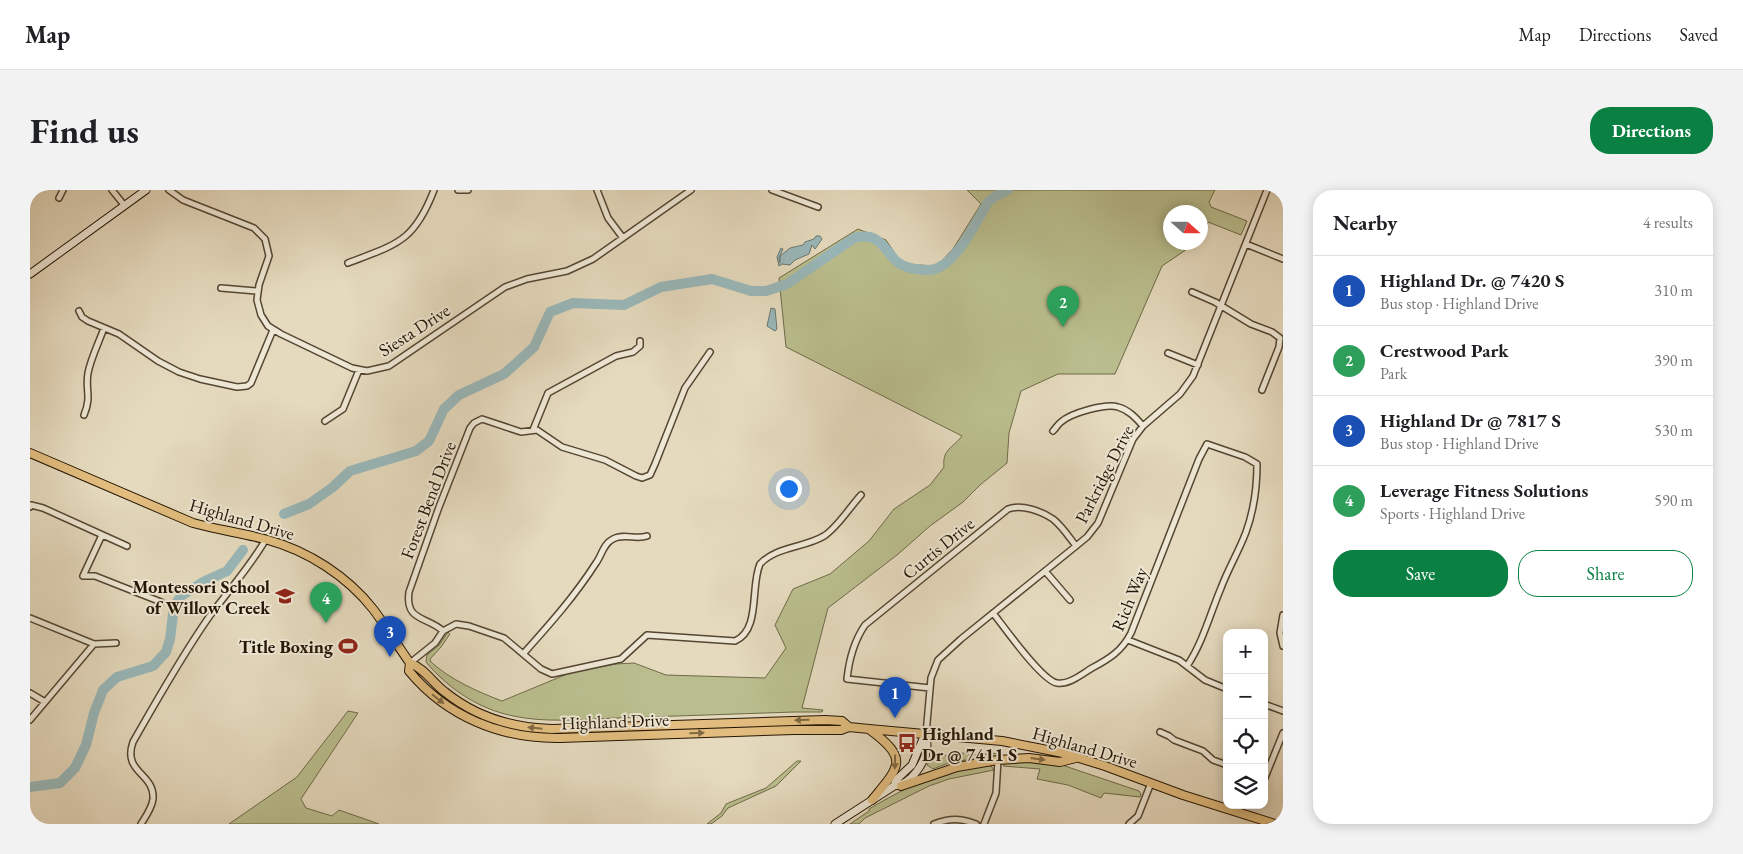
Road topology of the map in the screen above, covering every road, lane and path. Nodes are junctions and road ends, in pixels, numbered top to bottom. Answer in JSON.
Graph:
{"nodes":[{"id":1,"x":63,"y":190,"type":"edge"},
{"id":2,"x":112,"y":190,"type":"edge"},
{"id":3,"x":146,"y":190,"type":"edge"},
{"id":4,"x":170,"y":190,"type":"edge"},
{"id":5,"x":434,"y":190,"type":"edge"},
{"id":6,"x":458,"y":190,"type":"edge"},
{"id":7,"x":468,"y":190,"type":"edge"},
{"id":8,"x":597,"y":190,"type":"edge"},
{"id":9,"x":692,"y":190,"type":"edge"},
{"id":10,"x":772,"y":190,"type":"edge"},
{"id":11,"x":1267,"y":190,"type":"edge"},
{"id":12,"x":59,"y":198,"type":"dead end"},
{"id":13,"x":124,"y":205,"type":"junction"},
{"id":14,"x":818,"y":207,"type":"dead end"},
{"id":15,"x":623,"y":238,"type":"junction"},
{"id":16,"x":1246,"y":244,"type":"junction"},
{"id":17,"x":1283,"y":259,"type":"edge"},
{"id":18,"x":348,"y":263,"type":"dead end"},
{"id":19,"x":30,"y":274,"type":"edge"},
{"id":20,"x":221,"y":288,"type":"dead end"},
{"id":21,"x":257,"y":291,"type":"junction"},
{"id":22,"x":1192,"y":292,"type":"dead end"},
{"id":23,"x":1222,"y":306,"type":"junction"},
{"id":24,"x":79,"y":311,"type":"dead end"},
{"id":25,"x":104,"y":328,"type":"junction"},
{"id":26,"x":273,"y":330,"type":"junction"},
{"id":27,"x":640,"y":341,"type":"dead end"},
{"id":28,"x":710,"y":352,"type":"dead end"},
{"id":29,"x":1168,"y":353,"type":"dead end"},
{"id":30,"x":1198,"y":365,"type":"junction"},
{"id":31,"x":359,"y":370,"type":"junction"},
{"id":32,"x":1262,"y":390,"type":"dead end"},
{"id":33,"x":84,"y":416,"type":"dead end"},
{"id":34,"x":325,"y":421,"type":"dead end"},
{"id":35,"x":1143,"y":426,"type":"junction"},
{"id":36,"x":533,"y":430,"type":"junction"},
{"id":37,"x":1053,"y":431,"type":"dead end"},
{"id":38,"x":30,"y":453,"type":"edge"},
{"id":39,"x":861,"y":495,"type":"dead end"},
{"id":40,"x":30,"y":507,"type":"edge"},
{"id":41,"x":102,"y":535,"type":"junction"},
{"id":42,"x":647,"y":536,"type":"dead end"},
{"id":43,"x":266,"y":539,"type":"junction"},
{"id":44,"x":127,"y":546,"type":"dead end"},
{"id":45,"x":1076,"y":546,"type":"junction"},
{"id":46,"x":1045,"y":570,"type":"junction"},
{"id":47,"x":1070,"y":600,"type":"dead end"},
{"id":48,"x":162,"y":602,"type":"dead end"},
{"id":49,"x":993,"y":613,"type":"junction"},
{"id":50,"x":1283,"y":615,"type":"edge"},
{"id":51,"x":30,"y":618,"type":"edge"},
{"id":52,"x":443,"y":631,"type":"junction"},
{"id":53,"x":1128,"y":640,"type":"junction"},
{"id":54,"x":116,"y":643,"type":"dead end"},
{"id":55,"x":94,"y":644,"type":"junction"},
{"id":56,"x":1283,"y":646,"type":"edge"},
{"id":57,"x":524,"y":653,"type":"junction"},
{"id":58,"x":410,"y":663,"type":"junction"},
{"id":59,"x":1187,"y":666,"type":"junction"},
{"id":60,"x":1223,"y":687,"type":"edge"},
{"id":61,"x":930,"y":688,"type":"junction"},
{"id":62,"x":30,"y":693,"type":"edge"},
{"id":63,"x":45,"y":702,"type":"junction"},
{"id":64,"x":1268,"y":705,"type":"edge"},
{"id":65,"x":1283,"y":711,"type":"edge"},
{"id":66,"x":30,"y":720,"type":"edge"},
{"id":67,"x":868,"y":729,"type":"junction"},
{"id":68,"x":1160,"y":732,"type":"dead end"},
{"id":69,"x":1283,"y":733,"type":"edge"},
{"id":70,"x":926,"y":734,"type":"junction"},
{"id":71,"x":1078,"y":757,"type":"junction"},
{"id":72,"x":998,"y":760,"type":"junction"},
{"id":73,"x":1224,"y":764,"type":"edge"},
{"id":74,"x":1268,"y":772,"type":"edge"},
{"id":75,"x":1151,"y":783,"type":"junction"},
{"id":76,"x":897,"y":786,"type":"junction"},
{"id":77,"x":872,"y":800,"type":"junction"},
{"id":78,"x":141,"y":824,"type":"edge"},
{"id":79,"x":835,"y":824,"type":"edge"},
{"id":80,"x":934,"y":824,"type":"edge"},
{"id":81,"x":976,"y":824,"type":"edge"},
{"id":82,"x":984,"y":824,"type":"edge"},
{"id":83,"x":1130,"y":824,"type":"edge"},
{"id":84,"x":1275,"y":824,"type":"edge"}],
"edges":[{"from":1,"to":12,"type":"street"},
{"from":2,"to":13,"type":"street"},
{"from":3,"to":13,"type":"street"},
{"from":4,"to":21,"type":"street"},
{"from":5,"to":18,"type":"street"},
{"from":6,"to":7,"type":"street"},
{"from":8,"to":15,"type":"street"},
{"from":9,"to":15,"type":"street","name":"Siesta Drive"},
{"from":10,"to":14,"type":"street"},
{"from":11,"to":16,"type":"street","name":"Parkridge Drive"},
{"from":13,"to":19,"type":"street"},
{"from":15,"to":31,"type":"street","name":"Siesta Drive"},
{"from":16,"to":17,"type":"street"},
{"from":16,"to":23,"type":"street","name":"Parkridge Drive"},
{"from":20,"to":21,"type":"street"},
{"from":21,"to":26,"type":"street"},
{"from":22,"to":23,"type":"street"},
{"from":23,"to":30,"type":"street","name":"Parkridge Drive"},
{"from":23,"to":32,"type":"street"},
{"from":24,"to":25,"type":"street"},
{"from":25,"to":26,"type":"street"},
{"from":25,"to":33,"type":"street"},
{"from":26,"to":31,"type":"street","name":"Siesta Drive"},
{"from":27,"to":36,"type":"street"},
{"from":28,"to":36,"type":"street","name":"Forest Bend Drive"},
{"from":29,"to":30,"type":"street"},
{"from":30,"to":35,"type":"street","name":"Parkridge Drive"},
{"from":31,"to":34,"type":"street"},
{"from":35,"to":37,"type":"street"},
{"from":35,"to":45,"type":"street","name":"Parkridge Drive"},
{"from":36,"to":52,"type":"street","name":"Forest Bend Drive"},
{"from":38,"to":43,"type":"main road","name":"Highland Drive"},
{"from":39,"to":57,"type":"street"},
{"from":40,"to":41,"type":"street"},
{"from":41,"to":44,"type":"street"},
{"from":41,"to":48,"type":"street"},
{"from":42,"to":57,"type":"street"},
{"from":43,"to":58,"type":"main road","name":"Highland Drive"},
{"from":43,"to":78,"type":"street"},
{"from":45,"to":46,"type":"street","name":"Parkridge Drive"},
{"from":45,"to":61,"type":"street","name":"Curtis Drive"},
{"from":46,"to":47,"type":"street"},
{"from":46,"to":49,"type":"street","name":"Parkridge Drive"},
{"from":49,"to":53,"type":"street","name":"Rich Way"},
{"from":49,"to":61,"type":"street","name":"Parkridge Drive"},
{"from":50,"to":56,"type":"street"},
{"from":51,"to":55,"type":"street"},
{"from":52,"to":57,"type":"street"},
{"from":52,"to":58,"type":"street"},
{"from":53,"to":59,"type":"street"},
{"from":53,"to":59,"type":"street","name":"Rich Way"},
{"from":54,"to":55,"type":"street"},
{"from":55,"to":63,"type":"street"},
{"from":58,"to":67,"type":"main road","name":"Highland Drive"},
{"from":59,"to":60,"type":"street"},
{"from":61,"to":70,"type":"street","name":"Parkridge Drive"},
{"from":62,"to":63,"type":"street"},
{"from":63,"to":66,"type":"street"},
{"from":64,"to":65,"type":"street"},
{"from":67,"to":70,"type":"main road","name":"Highland Drive"},
{"from":67,"to":77,"type":"main road","one_way":true},
{"from":68,"to":73,"type":"street"},
{"from":69,"to":74,"type":"street"},
{"from":70,"to":71,"type":"main road","name":"Highland Drive"},
{"from":70,"to":76,"type":"street"},
{"from":72,"to":71,"type":"main road","one_way":true},
{"from":71,"to":75,"type":"main road","name":"Highland Drive"},
{"from":72,"to":76,"type":"main road"},
{"from":72,"to":82,"type":"street"},
{"from":75,"to":83,"type":"street"},
{"from":75,"to":84,"type":"main road","name":"Highland Drive"},
{"from":76,"to":77,"type":"street"},
{"from":77,"to":79,"type":"street"},
{"from":80,"to":81,"type":"street"}]}
